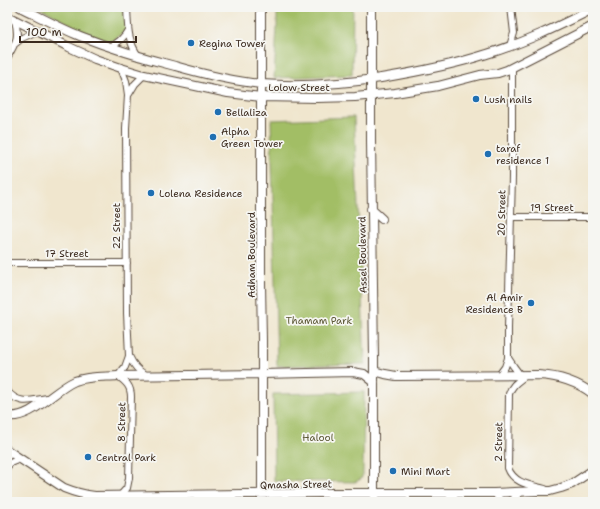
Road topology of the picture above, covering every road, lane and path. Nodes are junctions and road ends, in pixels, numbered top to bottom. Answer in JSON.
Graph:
{"nodes":[{"id":1,"x":20,"y":7,"type":"edge"},
{"id":2,"x":127,"y":7,"type":"edge"},
{"id":3,"x":261,"y":7,"type":"edge"},
{"id":4,"x":371,"y":7,"type":"edge"},
{"id":5,"x":510,"y":7,"type":"edge"},
{"id":6,"x":593,"y":9,"type":"edge"},
{"id":7,"x":7,"y":16,"type":"edge"},
{"id":8,"x":15,"y":21,"type":"junction"},
{"id":9,"x":128,"y":30,"type":"junction"},
{"id":10,"x":591,"y":30,"type":"edge"},
{"id":11,"x":37,"y":31,"type":"junction"},
{"id":12,"x":514,"y":33,"type":"junction"},
{"id":13,"x":526,"y":40,"type":"junction"},
{"id":14,"x":16,"y":43,"type":"junction"},
{"id":15,"x":510,"y":46,"type":"junction"},
{"id":16,"x":110,"y":47,"type":"junction"},
{"id":17,"x":139,"y":57,"type":"junction"},
{"id":18,"x":7,"y":58,"type":"edge"},
{"id":19,"x":121,"y":68,"type":"junction"},
{"id":20,"x":512,"y":68,"type":"junction"},
{"id":21,"x":144,"y":75,"type":"junction"},
{"id":22,"x":371,"y":80,"type":"junction"},
{"id":23,"x":261,"y":84,"type":"junction"},
{"id":24,"x":128,"y":95,"type":"junction"},
{"id":25,"x":371,"y":95,"type":"junction"},
{"id":26,"x":261,"y":97,"type":"junction"},
{"id":27,"x":371,"y":209,"type":"junction"},
{"id":28,"x":511,"y":217,"type":"junction"},
{"id":29,"x":593,"y":217,"type":"edge"},
{"id":30,"x":382,"y":219,"type":"dead end"},
{"id":31,"x":7,"y":263,"type":"edge"},
{"id":32,"x":126,"y":263,"type":"junction"},
{"id":33,"x":129,"y":356,"type":"junction"},
{"id":34,"x":508,"y":358,"type":"junction"},
{"id":35,"x":374,"y":371,"type":"junction"},
{"id":36,"x":262,"y":374,"type":"junction"},
{"id":37,"x":146,"y":375,"type":"junction"},
{"id":38,"x":499,"y":375,"type":"junction"},
{"id":39,"x":524,"y":375,"type":"junction"},
{"id":40,"x":118,"y":376,"type":"junction"},
{"id":41,"x":374,"y":382,"type":"junction"},
{"id":42,"x":7,"y":391,"type":"edge"},
{"id":43,"x":593,"y":394,"type":"edge"},
{"id":44,"x":49,"y":398,"type":"junction"},
{"id":45,"x":7,"y":416,"type":"edge"},
{"id":46,"x":7,"y":450,"type":"edge"},
{"id":47,"x":20,"y":458,"type":"junction"},
{"id":48,"x":7,"y":467,"type":"edge"},
{"id":49,"x":593,"y":470,"type":"edge"},
{"id":50,"x":550,"y":491,"type":"junction"},
{"id":51,"x":494,"y":492,"type":"junction"},
{"id":52,"x":521,"y":492,"type":"junction"},
{"id":53,"x":374,"y":493,"type":"junction"},
{"id":54,"x":262,"y":498,"type":"edge"},
{"id":55,"x":122,"y":499,"type":"edge"},
{"id":56,"x":137,"y":499,"type":"edge"},
{"id":57,"x":374,"y":502,"type":"edge"},
{"id":58,"x":502,"y":502,"type":"edge"},
{"id":59,"x":510,"y":502,"type":"edge"}],
"edges":[{"from":1,"to":16,"type":"street","name":"Lolow Street"},
{"from":2,"to":9,"type":"street"},
{"from":3,"to":23,"type":"street","name":"Adham Boulevard"},
{"from":4,"to":22,"type":"street","name":"Assel Boulevard"},
{"from":5,"to":12,"type":"street"},
{"from":6,"to":13,"type":"street","name":"Lolow Street"},
{"from":7,"to":8,"type":"street","name":"Lolow Street"},
{"from":8,"to":11,"type":"street","name":"Lolow Street"},
{"from":8,"to":14,"type":"street"},
{"from":9,"to":16,"type":"street"},
{"from":9,"to":17,"type":"street"},
{"from":10,"to":20,"type":"street","name":"Lolow Street"},
{"from":11,"to":14,"type":"street"},
{"from":11,"to":19,"type":"street","name":"Lolow Street"},
{"from":12,"to":13,"type":"street"},
{"from":12,"to":15,"type":"street"},
{"from":13,"to":15,"type":"street","name":"Lolow Street"},
{"from":14,"to":18,"type":"street"},
{"from":15,"to":22,"type":"street","name":"Lolow Street"},
{"from":16,"to":17,"type":"street","name":"Lolow Street"},
{"from":17,"to":23,"type":"street","name":"Lolow Street"},
{"from":19,"to":21,"type":"street","name":"Lolow Street"},
{"from":19,"to":24,"type":"street","name":"22 Street"},
{"from":20,"to":25,"type":"street","name":"Lolow Street"},
{"from":20,"to":28,"type":"street","name":"20 Street"},
{"from":21,"to":24,"type":"street"},
{"from":21,"to":26,"type":"street","name":"Lolow Street"},
{"from":22,"to":23,"type":"street","name":"Lolow Street"},
{"from":22,"to":25,"type":"street","name":"Assel Boulevard"},
{"from":23,"to":26,"type":"street","name":"Adham Boulevard"},
{"from":24,"to":32,"type":"street","name":"22 Street"},
{"from":25,"to":26,"type":"street","name":"Lolow Street"},
{"from":25,"to":27,"type":"street","name":"Assel Boulevard"},
{"from":26,"to":36,"type":"street","name":"Adham Boulevard"},
{"from":27,"to":30,"type":"street"},
{"from":27,"to":35,"type":"street","name":"Assel Boulevard"},
{"from":28,"to":29,"type":"street","name":"19 Street"},
{"from":28,"to":34,"type":"street","name":"20 Street"},
{"from":31,"to":32,"type":"street","name":"17 Street"},
{"from":32,"to":33,"type":"street","name":"22 Street"},
{"from":33,"to":37,"type":"street"},
{"from":33,"to":40,"type":"street"},
{"from":34,"to":38,"type":"street","name":"20 Street"},
{"from":34,"to":39,"type":"street"},
{"from":35,"to":38,"type":"street"},
{"from":35,"to":41,"type":"street","name":"Assel Boulevard"},
{"from":36,"to":37,"type":"street"},
{"from":36,"to":41,"type":"street"},
{"from":36,"to":54,"type":"street","name":"Adham Boulevard"},
{"from":37,"to":40,"type":"street"},
{"from":38,"to":39,"type":"street"},
{"from":39,"to":43,"type":"street"},
{"from":39,"to":50,"type":"street","name":"2 Street"},
{"from":40,"to":44,"type":"street"},
{"from":40,"to":55,"type":"street","name":"8 Street"},
{"from":41,"to":53,"type":"street","name":"Assel Boulevard"},
{"from":42,"to":44,"type":"street"},
{"from":44,"to":45,"type":"street"},
{"from":46,"to":47,"type":"street","name":"Qmasha Street"},
{"from":47,"to":48,"type":"street"},
{"from":47,"to":55,"type":"street","name":"Qmasha Street"},
{"from":49,"to":50,"type":"street","name":"Qmasha Street"},
{"from":50,"to":52,"type":"street","name":"Qmasha Street"},
{"from":51,"to":52,"type":"street","name":"Qmasha Street"},
{"from":51,"to":53,"type":"street","name":"Qmasha Street"},
{"from":51,"to":58,"type":"street"},
{"from":52,"to":59,"type":"street"},
{"from":53,"to":54,"type":"street","name":"Qmasha Street"},
{"from":53,"to":57,"type":"street","name":"Assel Boulevard"},
{"from":54,"to":56,"type":"street","name":"Qmasha Street"},
{"from":55,"to":56,"type":"street","name":"Qmasha Street"}]}
